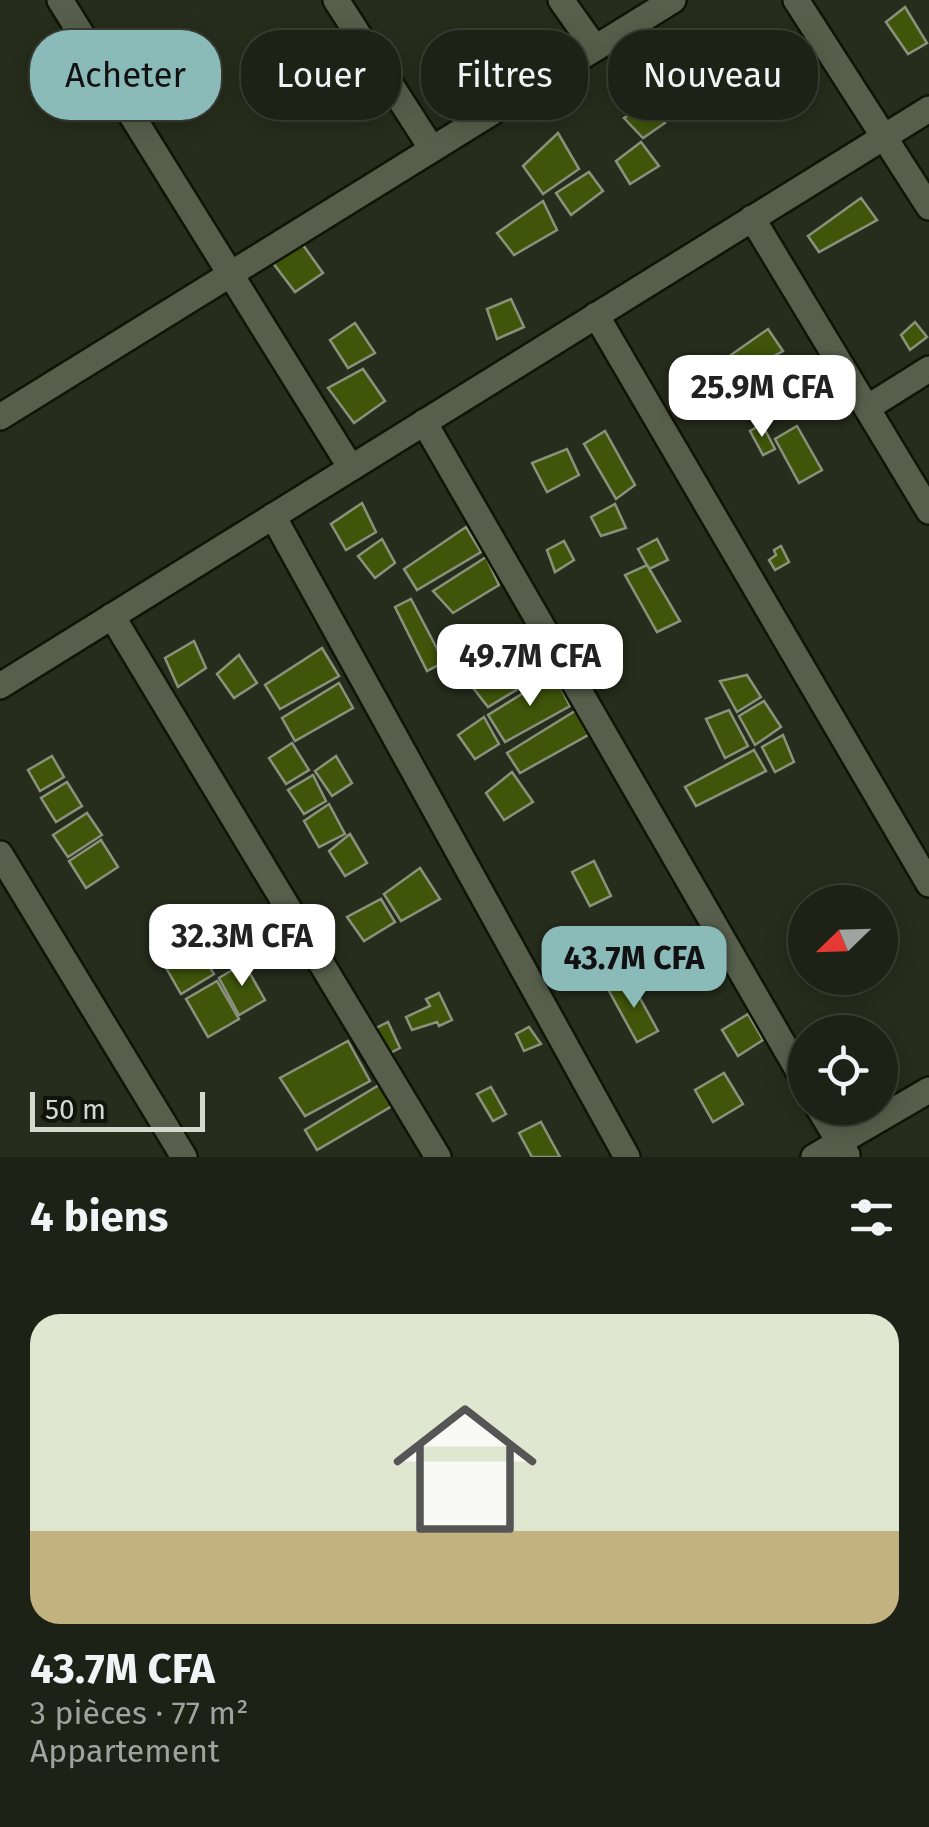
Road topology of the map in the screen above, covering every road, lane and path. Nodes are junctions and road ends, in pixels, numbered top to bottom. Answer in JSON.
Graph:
{"nodes":[{"id":1,"x":60,"y":0,"type":"edge"},
{"id":2,"x":336,"y":0,"type":"edge"},
{"id":3,"x":561,"y":0,"type":"edge"},
{"id":4,"x":673,"y":0,"type":"edge"},
{"id":5,"x":796,"y":0,"type":"edge"},
{"id":6,"x":595,"y":48,"type":"junction"},
{"id":7,"x":929,"y":109,"type":"edge"},
{"id":8,"x":884,"y":136,"type":"junction"},
{"id":9,"x":432,"y":149,"type":"junction"},
{"id":10,"x":929,"y":207,"type":"edge"},
{"id":11,"x":752,"y":218,"type":"junction"},
{"id":12,"x":231,"y":274,"type":"junction"},
{"id":13,"x":596,"y":315,"type":"junction"},
{"id":14,"x":929,"y":369,"type":"edge"},
{"id":15,"x":867,"y":408,"type":"junction"},
{"id":16,"x":0,"y":417,"type":"edge"},
{"id":17,"x":424,"y":422,"type":"junction"},
{"id":18,"x":351,"y":468,"type":"junction"},
{"id":19,"x":929,"y":511,"type":"edge"},
{"id":20,"x":274,"y":516,"type":"junction"},
{"id":21,"x":112,"y":616,"type":"junction"},
{"id":22,"x":0,"y":686,"type":"edge"},
{"id":23,"x":0,"y":854,"type":"edge"},
{"id":24,"x":929,"y":884,"type":"edge"},
{"id":25,"x":788,"y":1053,"type":"edge"},
{"id":26,"x":929,"y":1090,"type":"edge"},
{"id":27,"x":830,"y":1125,"type":"edge"},
{"id":28,"x":844,"y":1150,"type":"edge"},
{"id":29,"x":427,"y":1153,"type":"edge"},
{"id":30,"x":184,"y":1157,"type":"edge"},
{"id":31,"x":626,"y":1157,"type":"edge"},
{"id":32,"x":814,"y":1157,"type":"edge"}],
"edges":[{"from":1,"to":12,"type":"street"},
{"from":2,"to":9,"type":"street"},
{"from":3,"to":6,"type":"street"},
{"from":4,"to":6,"type":"street"},
{"from":5,"to":8,"type":"street"},
{"from":6,"to":9,"type":"street"},
{"from":7,"to":8,"type":"street"},
{"from":8,"to":10,"type":"street"},
{"from":8,"to":11,"type":"street"},
{"from":9,"to":12,"type":"street"},
{"from":11,"to":13,"type":"street"},
{"from":11,"to":15,"type":"street"},
{"from":12,"to":16,"type":"street"},
{"from":12,"to":18,"type":"street"},
{"from":13,"to":17,"type":"street"},
{"from":13,"to":24,"type":"street"},
{"from":14,"to":15,"type":"street"},
{"from":15,"to":19,"type":"street"},
{"from":17,"to":18,"type":"street"},
{"from":17,"to":25,"type":"street"},
{"from":18,"to":20,"type":"street"},
{"from":20,"to":21,"type":"street"},
{"from":20,"to":31,"type":"street"},
{"from":21,"to":22,"type":"street"},
{"from":21,"to":29,"type":"street"},
{"from":23,"to":30,"type":"street"},
{"from":26,"to":28,"type":"street"},
{"from":27,"to":28,"type":"street"},
{"from":28,"to":32,"type":"street"}]}
